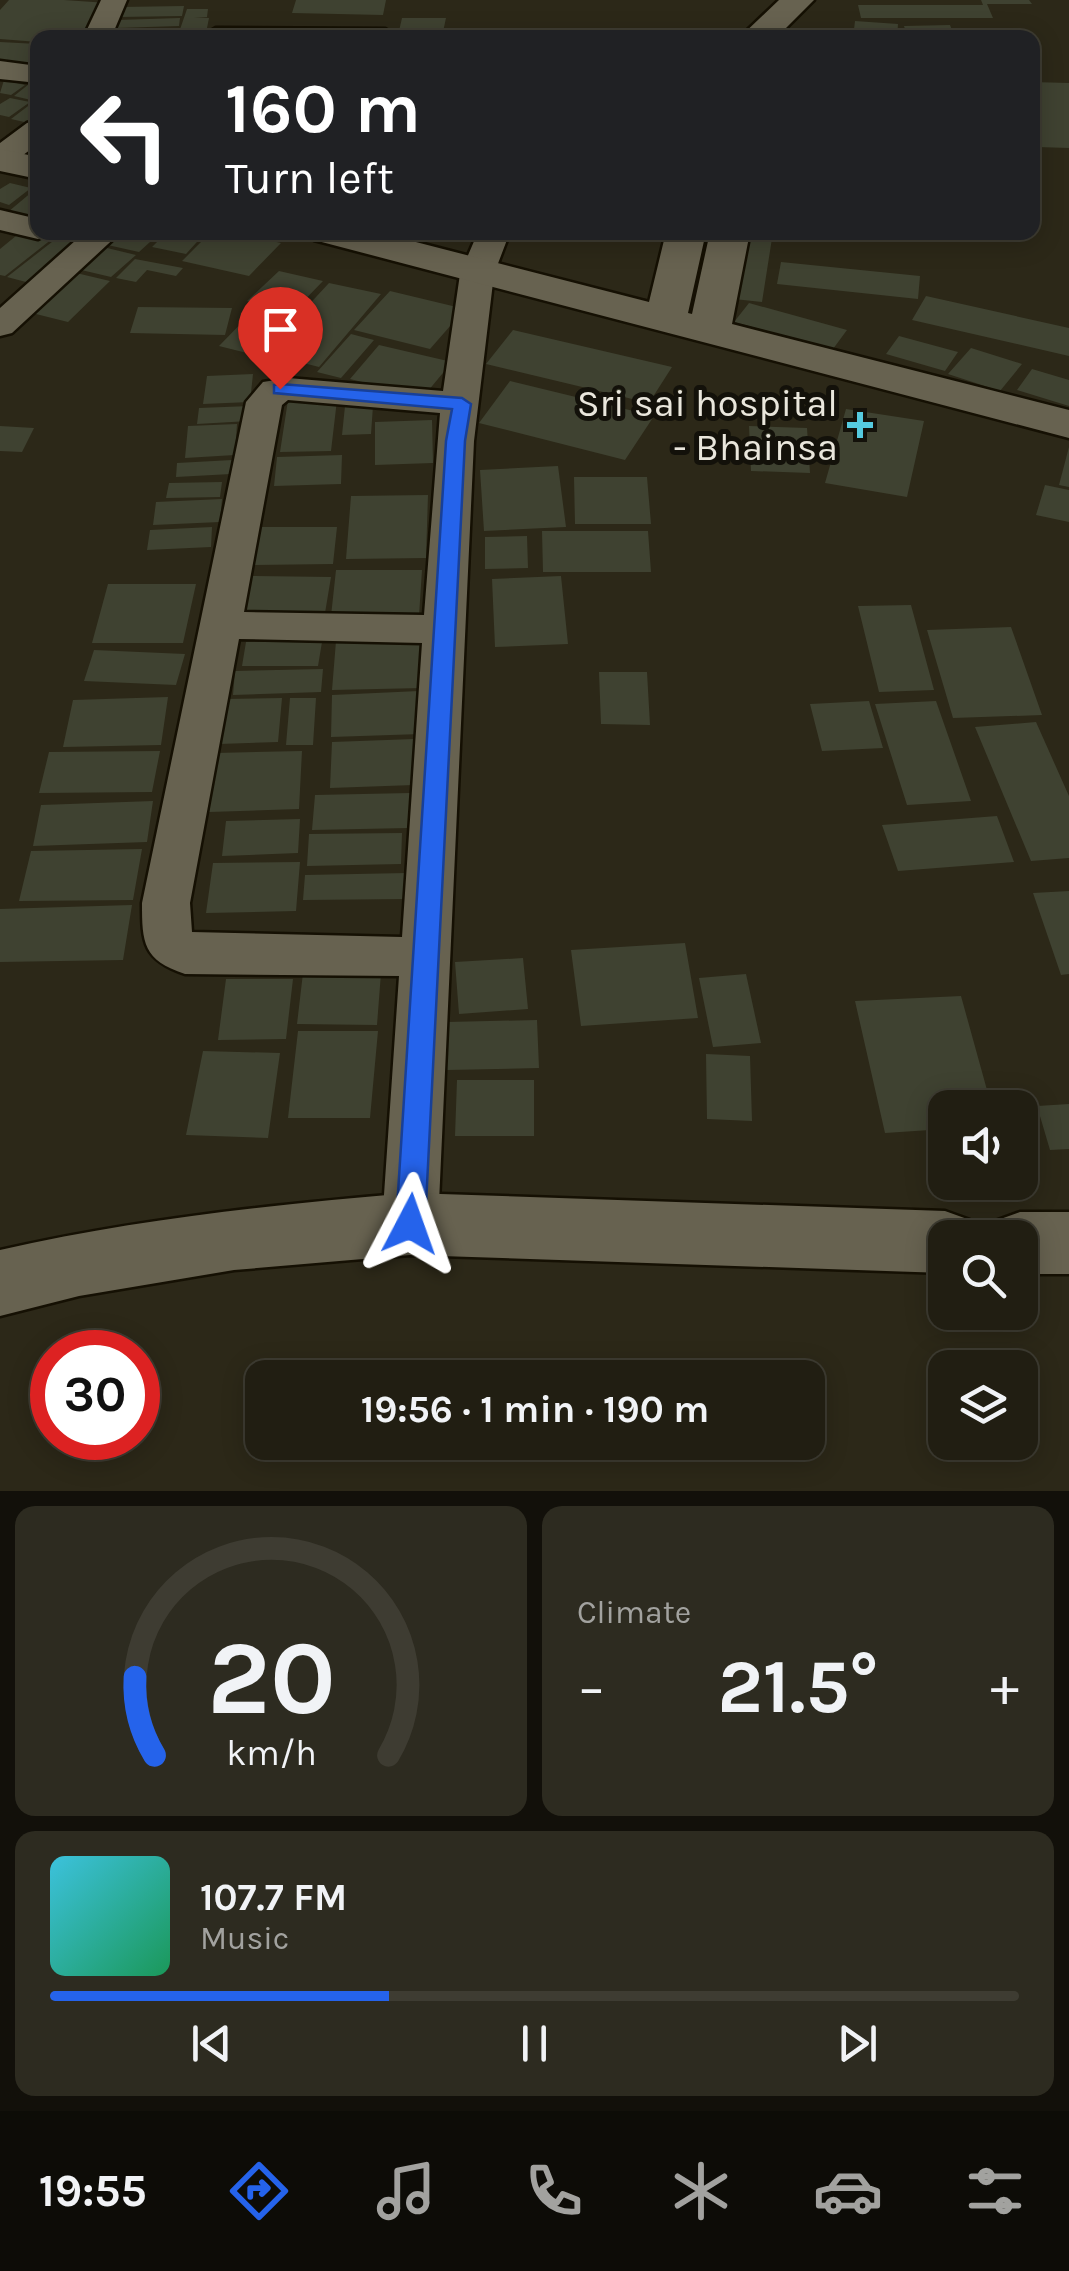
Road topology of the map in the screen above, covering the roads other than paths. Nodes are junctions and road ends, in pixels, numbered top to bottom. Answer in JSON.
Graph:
{"nodes":[{"id":1,"x":114,"y":0,"type":"edge"},
{"id":2,"x":228,"y":0,"type":"edge"},
{"id":3,"x":798,"y":0,"type":"edge"},
{"id":4,"x":830,"y":0,"type":"edge"},
{"id":5,"x":101,"y":30,"type":"edge"},
{"id":6,"x":218,"y":30,"type":"edge"},
{"id":7,"x":765,"y":30,"type":"edge"},
{"id":8,"x":798,"y":30,"type":"edge"},
{"id":9,"x":0,"y":70,"type":"edge"},
{"id":10,"x":30,"y":73,"type":"edge"},
{"id":11,"x":30,"y":135,"type":"edge"},
{"id":12,"x":0,"y":159,"type":"edge"},
{"id":13,"x":30,"y":166,"type":"edge"},
{"id":14,"x":0,"y":220,"type":"edge"},
{"id":15,"x":30,"y":227,"type":"edge"},
{"id":16,"x":98,"y":240,"type":"edge"},
{"id":17,"x":356,"y":240,"type":"edge"},
{"id":18,"x":491,"y":240,"type":"edge"},
{"id":19,"x":684,"y":240,"type":"edge"},
{"id":20,"x":728,"y":240,"type":"edge"},
{"id":21,"x":477,"y":274,"type":"junction"},
{"id":22,"x":0,"y":288,"type":"edge"},
{"id":23,"x":33,"y":300,"type":"junction"},
{"id":24,"x":666,"y":318,"type":"junction"},
{"id":25,"x":0,"y":326,"type":"edge"},
{"id":26,"x":710,"y":330,"type":"junction"},
{"id":27,"x":462,"y":404,"type":"junction"},
{"id":28,"x":1069,"y":424,"type":"edge"},
{"id":29,"x":219,"y":625,"type":"junction"},
{"id":30,"x":446,"y":629,"type":"junction"},
{"id":31,"x":427,"y":957,"type":"junction"},
{"id":32,"x":410,"y":1224,"type":"junction"},
{"id":33,"x":928,"y":1241,"type":"edge"},
{"id":34,"x":1038,"y":1243,"type":"edge"},
{"id":35,"x":1069,"y":1244,"type":"edge"},
{"id":36,"x":0,"y":1283,"type":"edge"}],
"edges":[{"from":1,"to":5,"type":"street"},
{"from":2,"to":6,"type":"street"},
{"from":3,"to":7,"type":"main road"},
{"from":4,"to":8,"type":"main road"},
{"from":9,"to":10,"type":"street"},
{"from":11,"to":12,"type":"street"},
{"from":12,"to":13,"type":"main road"},
{"from":14,"to":15,"type":"street"},
{"from":16,"to":23,"type":"street"},
{"from":17,"to":21,"type":"main road"},
{"from":18,"to":21,"type":"street"},
{"from":19,"to":24,"type":"main road"},
{"from":20,"to":26,"type":"main road"},
{"from":21,"to":24,"type":"main road"},
{"from":21,"to":27,"type":"street"},
{"from":22,"to":23,"type":"street"},
{"from":23,"to":25,"type":"street"},
{"from":24,"to":26,"type":"main road"},
{"from":26,"to":28,"type":"main road"},
{"from":27,"to":29,"type":"street"},
{"from":27,"to":30,"type":"street"},
{"from":29,"to":30,"type":"street"},
{"from":29,"to":31,"type":"street"},
{"from":30,"to":31,"type":"street"},
{"from":31,"to":32,"type":"street"},
{"from":32,"to":33,"type":"main road"},
{"from":32,"to":36,"type":"main road"},
{"from":34,"to":35,"type":"main road"}]}
